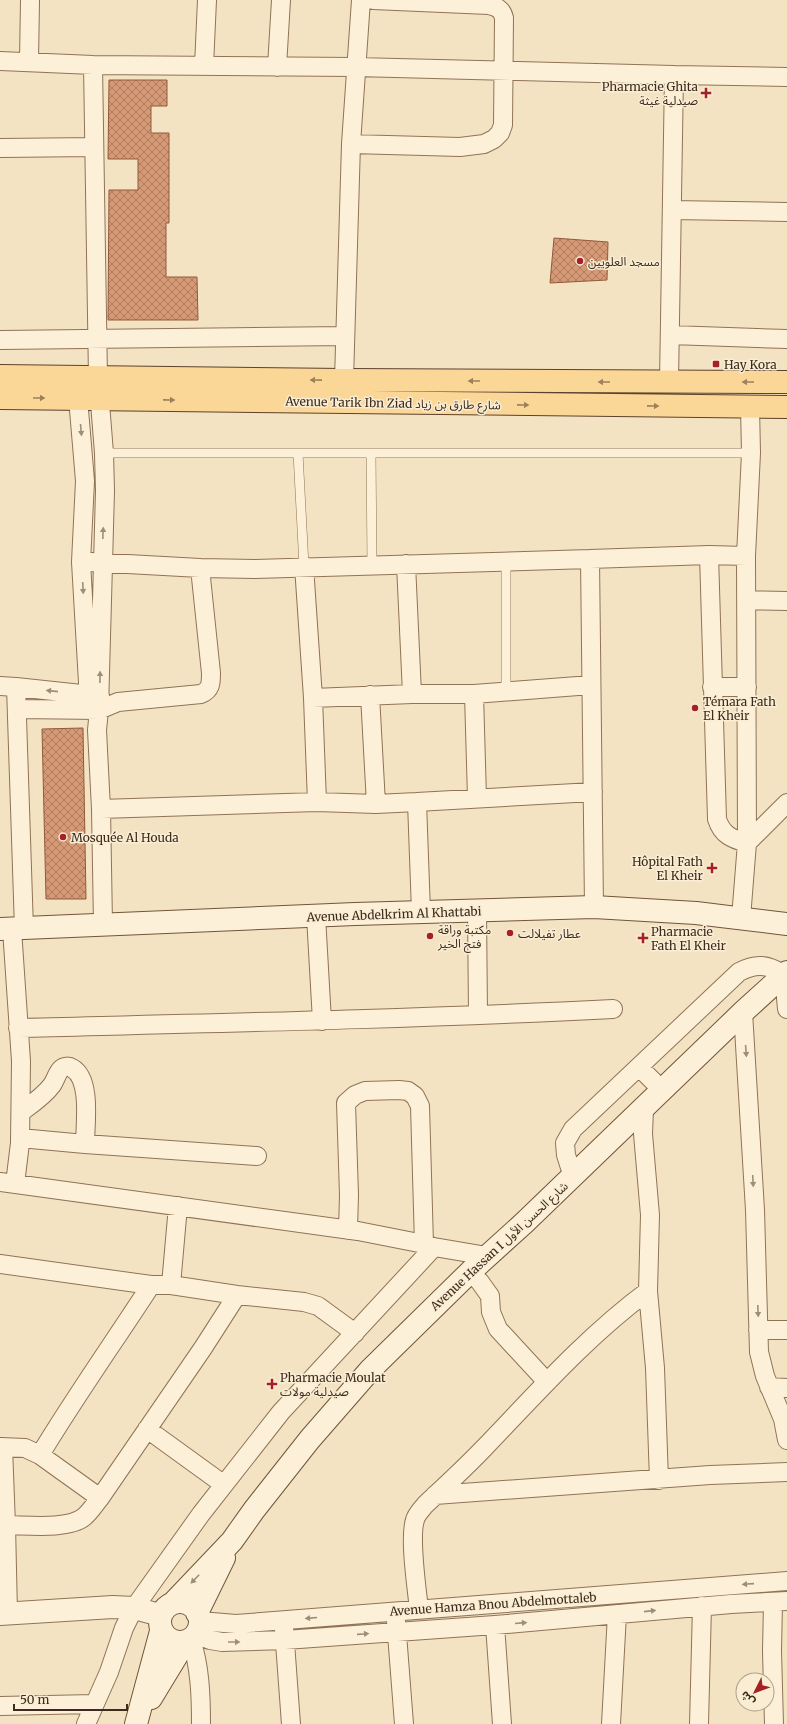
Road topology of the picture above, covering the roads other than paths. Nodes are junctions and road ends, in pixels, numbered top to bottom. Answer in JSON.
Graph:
{"nodes":[{"id":1,"x":30,"y":0,"type":"edge"},
{"id":2,"x":207,"y":0,"type":"edge"},
{"id":3,"x":281,"y":0,"type":"edge"},
{"id":4,"x":361,"y":0,"type":"edge"},
{"id":5,"x":373,"y":0,"type":"edge"},
{"id":6,"x":0,"y":61,"type":"edge"},
{"id":7,"x":29,"y":61,"type":"junction"},
{"id":8,"x":93,"y":65,"type":"junction"},
{"id":9,"x":204,"y":66,"type":"junction"},
{"id":10,"x":278,"y":67,"type":"junction"},
{"id":11,"x":356,"y":67,"type":"junction"},
{"id":12,"x":504,"y":70,"type":"junction"},
{"id":13,"x":674,"y":75,"type":"junction"},
{"id":14,"x":787,"y":77,"type":"edge"},
{"id":15,"x":351,"y":144,"type":"junction"},
{"id":16,"x":94,"y":147,"type":"junction"},
{"id":17,"x":0,"y":148,"type":"edge"},
{"id":18,"x":672,"y":210,"type":"junction"},
{"id":19,"x":787,"y":212,"type":"edge"},
{"id":20,"x":671,"y":335,"type":"junction"},
{"id":21,"x":345,"y":336,"type":"junction"},
{"id":22,"x":98,"y":339,"type":"junction"},
{"id":23,"x":787,"y":339,"type":"edge"},
{"id":24,"x":0,"y":340,"type":"edge"},
{"id":25,"x":0,"y":376,"type":"edge"},
{"id":26,"x":98,"y":378,"type":"junction"},
{"id":27,"x":344,"y":380,"type":"junction"},
{"id":28,"x":669,"y":382,"type":"junction"},
{"id":29,"x":787,"y":382,"type":"edge"},
{"id":30,"x":77,"y":388,"type":"junction"},
{"id":31,"x":0,"y":398,"type":"edge"},
{"id":32,"x":100,"y":399,"type":"junction"},
{"id":33,"x":750,"y":407,"type":"junction"},
{"id":34,"x":787,"y":407,"type":"edge"},
{"id":35,"x":751,"y":452,"type":"junction"},
{"id":36,"x":104,"y":453,"type":"junction"},
{"id":37,"x":298,"y":453,"type":"junction"},
{"id":38,"x":371,"y":453,"type":"junction"},
{"id":39,"x":709,"y":555,"type":"junction"},
{"id":40,"x":746,"y":556,"type":"junction"},
{"id":41,"x":590,"y":559,"type":"junction"},
{"id":42,"x":506,"y":561,"type":"junction"},
{"id":43,"x":81,"y":562,"type":"junction"},
{"id":44,"x":102,"y":562,"type":"junction"},
{"id":45,"x":372,"y":564,"type":"junction"},
{"id":46,"x":406,"y":564,"type":"junction"},
{"id":47,"x":304,"y":566,"type":"junction"},
{"id":48,"x":200,"y":568,"type":"junction"},
{"id":49,"x":746,"y":600,"type":"junction"},
{"id":50,"x":787,"y":601,"type":"edge"},
{"id":51,"x":591,"y":685,"type":"junction"},
{"id":52,"x":8,"y":687,"type":"edge"},
{"id":53,"x":712,"y":687,"type":"junction"},
{"id":54,"x":747,"y":687,"type":"junction"},
{"id":55,"x":506,"y":691,"type":"junction"},
{"id":56,"x":412,"y":694,"type":"junction"},
{"id":57,"x":474,"y":694,"type":"junction"},
{"id":58,"x":370,"y":695,"type":"junction"},
{"id":59,"x":313,"y":698,"type":"junction"},
{"id":60,"x":94,"y":703,"type":"junction"},
{"id":61,"x":18,"y":709,"type":"junction"},
{"id":62,"x":593,"y":792,"type":"junction"},
{"id":63,"x":478,"y":798,"type":"junction"},
{"id":64,"x":317,"y":802,"type":"junction"},
{"id":65,"x":417,"y":802,"type":"junction"},
{"id":66,"x":787,"y":803,"type":"edge"},
{"id":67,"x":376,"y":804,"type":"junction"},
{"id":68,"x":101,"y":809,"type":"junction"},
{"id":69,"x":747,"y":843,"type":"junction"},
{"id":70,"x":594,"y":907,"type":"junction"},
{"id":71,"x":477,"y":911,"type":"junction"},
{"id":72,"x":421,"y":912,"type":"junction"},
{"id":73,"x":316,"y":916,"type":"junction"},
{"id":74,"x":741,"y":918,"type":"junction"},
{"id":75,"x":103,"y":924,"type":"junction"},
{"id":76,"x":787,"y":924,"type":"edge"},
{"id":77,"x":12,"y":929,"type":"edge"},
{"id":78,"x":785,"y":974,"type":"edge"},
{"id":79,"x":613,"y":1009,"type":"dead end"},
{"id":80,"x":787,"y":1009,"type":"edge"},
{"id":81,"x":743,"y":1012,"type":"junction"},
{"id":82,"x":478,"y":1016,"type":"junction"},
{"id":83,"x":322,"y":1021,"type":"junction"},
{"id":84,"x":18,"y":1028,"type":"junction"},
{"id":85,"x":639,"y":1067,"type":"junction"},
{"id":86,"x":663,"y":1091,"type":"junction"},
{"id":87,"x":644,"y":1109,"type":"junction"},
{"id":88,"x":21,"y":1112,"type":"junction"},
{"id":89,"x":20,"y":1138,"type":"junction"},
{"id":90,"x":85,"y":1144,"type":"junction"},
{"id":91,"x":257,"y":1156,"type":"dead end"},
{"id":92,"x":573,"y":1176,"type":"junction"},
{"id":93,"x":7,"y":1183,"type":"edge"},
{"id":94,"x":178,"y":1206,"type":"junction"},
{"id":95,"x":348,"y":1230,"type":"junction"},
{"id":96,"x":429,"y":1245,"type":"junction"},
{"id":97,"x":487,"y":1256,"type":"junction"},
{"id":98,"x":0,"y":1264,"type":"edge"},
{"id":99,"x":470,"y":1272,"type":"junction"},
{"id":100,"x":151,"y":1285,"type":"junction"},
{"id":101,"x":171,"y":1285,"type":"junction"},
{"id":102,"x":648,"y":1291,"type":"junction"},
{"id":103,"x":237,"y":1295,"type":"junction"},
{"id":104,"x":758,"y":1330,"type":"junction"},
{"id":105,"x":787,"y":1330,"type":"edge"},
{"id":106,"x":355,"y":1333,"type":"junction"},
{"id":107,"x":547,"y":1382,"type":"junction"},
{"id":108,"x":769,"y":1387,"type":"junction"},
{"id":109,"x":787,"y":1388,"type":"edge"},
{"id":110,"x":147,"y":1429,"type":"junction"},
{"id":111,"x":787,"y":1440,"type":"edge"},
{"id":112,"x":1,"y":1447,"type":"edge"},
{"id":113,"x":40,"y":1455,"type":"junction"},
{"id":114,"x":787,"y":1472,"type":"edge"},
{"id":115,"x":659,"y":1480,"type":"junction"},
{"id":116,"x":223,"y":1484,"type":"junction"},
{"id":117,"x":435,"y":1495,"type":"junction"},
{"id":118,"x":100,"y":1498,"type":"junction"},
{"id":119,"x":6,"y":1525,"type":"junction"},
{"id":120,"x":232,"y":1541,"type":"junction"},
{"id":121,"x":787,"y":1581,"type":"edge"},
{"id":122,"x":780,"y":1602,"type":"edge"},
{"id":123,"x":702,"y":1606,"type":"junction"},
{"id":124,"x":134,"y":1608,"type":"junction"},
{"id":125,"x":419,"y":1610,"type":"junction"},
{"id":126,"x":395,"y":1611,"type":"junction"},
{"id":127,"x":4,"y":1614,"type":"edge"},
{"id":128,"x":617,"y":1614,"type":"junction"},
{"id":129,"x":165,"y":1616,"type":"junction"},
{"id":130,"x":284,"y":1620,"type":"junction"},
{"id":131,"x":495,"y":1625,"type":"junction"},
{"id":132,"x":194,"y":1630,"type":"junction"},
{"id":133,"x":398,"y":1632,"type":"junction"},
{"id":134,"x":284,"y":1640,"type":"junction"},
{"id":135,"x":94,"y":1704,"type":"junction"},
{"id":136,"x":0,"y":1706,"type":"edge"},
{"id":137,"x":137,"y":1721,"type":"edge"},
{"id":138,"x":86,"y":1724,"type":"edge"},
{"id":139,"x":201,"y":1724,"type":"edge"},
{"id":140,"x":291,"y":1724,"type":"edge"},
{"id":141,"x":404,"y":1724,"type":"edge"},
{"id":142,"x":502,"y":1724,"type":"edge"},
{"id":143,"x":611,"y":1724,"type":"edge"},
{"id":144,"x":698,"y":1724,"type":"edge"},
{"id":145,"x":774,"y":1724,"type":"edge"}],
"edges":[{"from":1,"to":7,"type":"street"},
{"from":2,"to":9,"type":"street"},
{"from":3,"to":10,"type":"street"},
{"from":4,"to":11,"type":"street"},
{"from":5,"to":12,"type":"street"},
{"from":6,"to":7,"type":"street"},
{"from":7,"to":8,"type":"street"},
{"from":8,"to":9,"type":"street"},
{"from":8,"to":16,"type":"street"},
{"from":9,"to":10,"type":"street"},
{"from":10,"to":11,"type":"street"},
{"from":11,"to":12,"type":"street"},
{"from":11,"to":15,"type":"street"},
{"from":12,"to":13,"type":"street"},
{"from":12,"to":15,"type":"street"},
{"from":13,"to":14,"type":"street"},
{"from":13,"to":18,"type":"street"},
{"from":15,"to":21,"type":"street"},
{"from":16,"to":17,"type":"street"},
{"from":16,"to":22,"type":"street"},
{"from":18,"to":19,"type":"street"},
{"from":18,"to":20,"type":"street"},
{"from":20,"to":23,"type":"street"},
{"from":20,"to":28,"type":"street"},
{"from":21,"to":22,"type":"street"},
{"from":21,"to":27,"type":"street"},
{"from":22,"to":24,"type":"street"},
{"from":22,"to":26,"type":"street"},
{"from":25,"to":30,"type":"main road","name":"Avenue Tarik Ibn Ziad شارع طارق بن زياد"},
{"from":27,"to":26,"type":"main road","name":"Avenue Tarik Ibn Ziad شارع طارق بن زياد","one_way":true},
{"from":26,"to":30,"type":"main road","name":"Avenue Tarik Ibn Ziad شارع طارق بن زياد"},
{"from":26,"to":32,"type":"street"},
{"from":28,"to":27,"type":"main road","name":"Avenue Tarik Ibn Ziad شارع طارق بن زياد","one_way":true},
{"from":29,"to":28,"type":"main road","name":"Avenue Tarik Ibn Ziad شارع طارق بن زياد","one_way":true},
{"from":31,"to":30,"type":"main road","name":"Avenue Tarik Ibn Ziad شارع طارق بن زياد","one_way":true},
{"from":30,"to":32,"type":"main road","name":"Avenue Tarik Ibn Ziad شارع طارق بن زياد"},
{"from":30,"to":43,"type":"street","one_way":true},
{"from":32,"to":33,"type":"main road","name":"Avenue Tarik Ibn Ziad شارع طارق بن زياد","one_way":true},
{"from":32,"to":36,"type":"street"},
{"from":33,"to":34,"type":"main road","name":"Avenue Tarik Ibn Ziad شارع طارق بن زياد"},
{"from":33,"to":35,"type":"street"},
{"from":35,"to":38,"type":"lane"},
{"from":35,"to":40,"type":"street"},
{"from":36,"to":37,"type":"lane"},
{"from":44,"to":36,"type":"street","one_way":true},
{"from":37,"to":38,"type":"lane"},
{"from":37,"to":47,"type":"lane"},
{"from":38,"to":45,"type":"lane"},
{"from":39,"to":40,"type":"street"},
{"from":39,"to":41,"type":"street"},
{"from":39,"to":53,"type":"street"},
{"from":40,"to":49,"type":"street"},
{"from":41,"to":42,"type":"street"},
{"from":41,"to":51,"type":"street"},
{"from":42,"to":46,"type":"street"},
{"from":42,"to":55,"type":"lane"},
{"from":43,"to":44,"type":"street"},
{"from":43,"to":60,"type":"street","one_way":true},
{"from":44,"to":48,"type":"street"},
{"from":60,"to":44,"type":"street","one_way":true},
{"from":45,"to":46,"type":"street"},
{"from":45,"to":47,"type":"street"},
{"from":46,"to":56,"type":"street"},
{"from":47,"to":48,"type":"street"},
{"from":47,"to":59,"type":"street"},
{"from":48,"to":60,"type":"street"},
{"from":49,"to":50,"type":"street"},
{"from":49,"to":54,"type":"street"},
{"from":51,"to":55,"type":"street"},
{"from":51,"to":62,"type":"street"},
{"from":60,"to":52,"type":"street","one_way":true},
{"from":52,"to":61,"type":"street"},
{"from":53,"to":54,"type":"street"},
{"from":53,"to":69,"type":"street"},
{"from":54,"to":69,"type":"street"},
{"from":55,"to":57,"type":"street"},
{"from":56,"to":57,"type":"street"},
{"from":56,"to":58,"type":"street"},
{"from":57,"to":63,"type":"street"},
{"from":58,"to":59,"type":"street"},
{"from":58,"to":67,"type":"street"},
{"from":59,"to":64,"type":"street"},
{"from":60,"to":61,"type":"street"},
{"from":60,"to":68,"type":"street"},
{"from":61,"to":77,"type":"street"},
{"from":62,"to":63,"type":"street"},
{"from":62,"to":70,"type":"street"},
{"from":63,"to":65,"type":"street"},
{"from":64,"to":67,"type":"street"},
{"from":64,"to":68,"type":"street"},
{"from":65,"to":67,"type":"street"},
{"from":65,"to":72,"type":"street"},
{"from":66,"to":69,"type":"street"},
{"from":68,"to":75,"type":"street"},
{"from":69,"to":74,"type":"street"},
{"from":70,"to":71,"type":"main road","name":"Avenue Abdelkrim Al Khattabi"},
{"from":70,"to":74,"type":"main road","name":"Avenue Abdelkrim Al Khattabi"},
{"from":71,"to":72,"type":"main road","name":"Avenue Abdelkrim Al Khattabi"},
{"from":71,"to":82,"type":"street"},
{"from":72,"to":73,"type":"main road","name":"Avenue Abdelkrim Al Khattabi"},
{"from":73,"to":75,"type":"main road","name":"Avenue Abdelkrim Al Khattabi"},
{"from":73,"to":83,"type":"street"},
{"from":74,"to":76,"type":"main road","name":"Avenue Abdelkrim Al Khattabi"},
{"from":75,"to":77,"type":"main road","name":"Avenue Abdelkrim Al Khattabi"},
{"from":77,"to":84,"type":"street"},
{"from":78,"to":80,"type":"street"},
{"from":78,"to":81,"type":"main road","name":"Avenue Hassan I شارع الحسن الأول"},
{"from":78,"to":85,"type":"street"},
{"from":79,"to":82,"type":"street"},
{"from":81,"to":86,"type":"main road","name":"Avenue Hassan I شارع الحسن الأول"},
{"from":81,"to":104,"type":"street","one_way":true},
{"from":82,"to":83,"type":"street"},
{"from":83,"to":84,"type":"street"},
{"from":84,"to":88,"type":"street"},
{"from":85,"to":86,"type":"street"},
{"from":85,"to":92,"type":"street"},
{"from":86,"to":87,"type":"main road","name":"Avenue Hassan I شارع الحسن الأول"},
{"from":87,"to":92,"type":"main road","name":"Avenue Hassan I شارع الحسن الأول"},
{"from":87,"to":102,"type":"street"},
{"from":88,"to":89,"type":"street"},
{"from":88,"to":90,"type":"street"},
{"from":89,"to":90,"type":"street"},
{"from":89,"to":93,"type":"street"},
{"from":90,"to":91,"type":"street"},
{"from":92,"to":97,"type":"main road","name":"Avenue Hassan I شارع الحسن الأول"},
{"from":93,"to":94,"type":"street"},
{"from":94,"to":95,"type":"street"},
{"from":94,"to":101,"type":"street"},
{"from":95,"to":96,"type":"street"},
{"from":95,"to":96,"type":"street"},
{"from":96,"to":97,"type":"street"},
{"from":96,"to":106,"type":"street"},
{"from":97,"to":99,"type":"main road","name":"Avenue Hassan I شارع الحسن الأول"},
{"from":98,"to":100,"type":"street"},
{"from":99,"to":107,"type":"street"},
{"from":99,"to":120,"type":"main road","name":"Avenue Hassan I شارع الحسن الأول"},
{"from":100,"to":101,"type":"street"},
{"from":100,"to":113,"type":"street"},
{"from":101,"to":103,"type":"street"},
{"from":102,"to":107,"type":"street"},
{"from":102,"to":115,"type":"street"},
{"from":103,"to":106,"type":"street"},
{"from":103,"to":110,"type":"street"},
{"from":104,"to":105,"type":"street"},
{"from":104,"to":108,"type":"street"},
{"from":106,"to":116,"type":"street"},
{"from":107,"to":117,"type":"street"},
{"from":108,"to":109,"type":"street"},
{"from":108,"to":111,"type":"street"},
{"from":110,"to":116,"type":"street"},
{"from":110,"to":118,"type":"street"},
{"from":112,"to":113,"type":"street"},
{"from":112,"to":119,"type":"street"},
{"from":113,"to":118,"type":"street"},
{"from":114,"to":115,"type":"street"},
{"from":115,"to":117,"type":"street"},
{"from":116,"to":124,"type":"street"},
{"from":117,"to":125,"type":"street"},
{"from":118,"to":119,"type":"street"},
{"from":119,"to":127,"type":"street"},
{"from":120,"to":129,"type":"main road","name":"Avenue Hassan I شارع الحسن الأول","one_way":true},
{"from":120,"to":132,"type":"main road","name":"Avenue Hassan I شارع الحسن الأول"},
{"from":121,"to":125,"type":"street","name":"Avenue Hamza Bnou Abdelmottaleb","one_way":true},
{"from":122,"to":123,"type":"street"},
{"from":122,"to":145,"type":"street"},
{"from":128,"to":123,"type":"street","one_way":true},
{"from":123,"to":144,"type":"street"},
{"from":124,"to":127,"type":"main road"},
{"from":124,"to":129,"type":"main road"},
{"from":124,"to":135,"type":"street"},
{"from":125,"to":126,"type":"street","name":"Avenue Hamza Bnou Abdelmottaleb"},
{"from":126,"to":130,"type":"street","name":"Avenue Hamza Bnou Abdelmottaleb","one_way":true},
{"from":126,"to":133,"type":"street"},
{"from":131,"to":128,"type":"street","one_way":true},
{"from":128,"to":143,"type":"street"},
{"from":129,"to":132,"type":"main road"},
{"from":129,"to":132,"type":"main road"},
{"from":129,"to":137,"type":"main road","name":"Avenue Hassan I شارع الحسن الأول"},
{"from":130,"to":132,"type":"street","name":"Avenue Hamza Bnou Abdelmottaleb"},
{"from":130,"to":134,"type":"street"},
{"from":131,"to":133,"type":"street"},
{"from":131,"to":142,"type":"street"},
{"from":132,"to":134,"type":"street","one_way":true},
{"from":132,"to":137,"type":"main road","name":"Avenue Hassan I شارع الحسن الأول"},
{"from":132,"to":139,"type":"street"},
{"from":134,"to":133,"type":"street","one_way":true},
{"from":133,"to":141,"type":"street"},
{"from":134,"to":140,"type":"street"},
{"from":135,"to":136,"type":"street"},
{"from":135,"to":138,"type":"street"}]}
